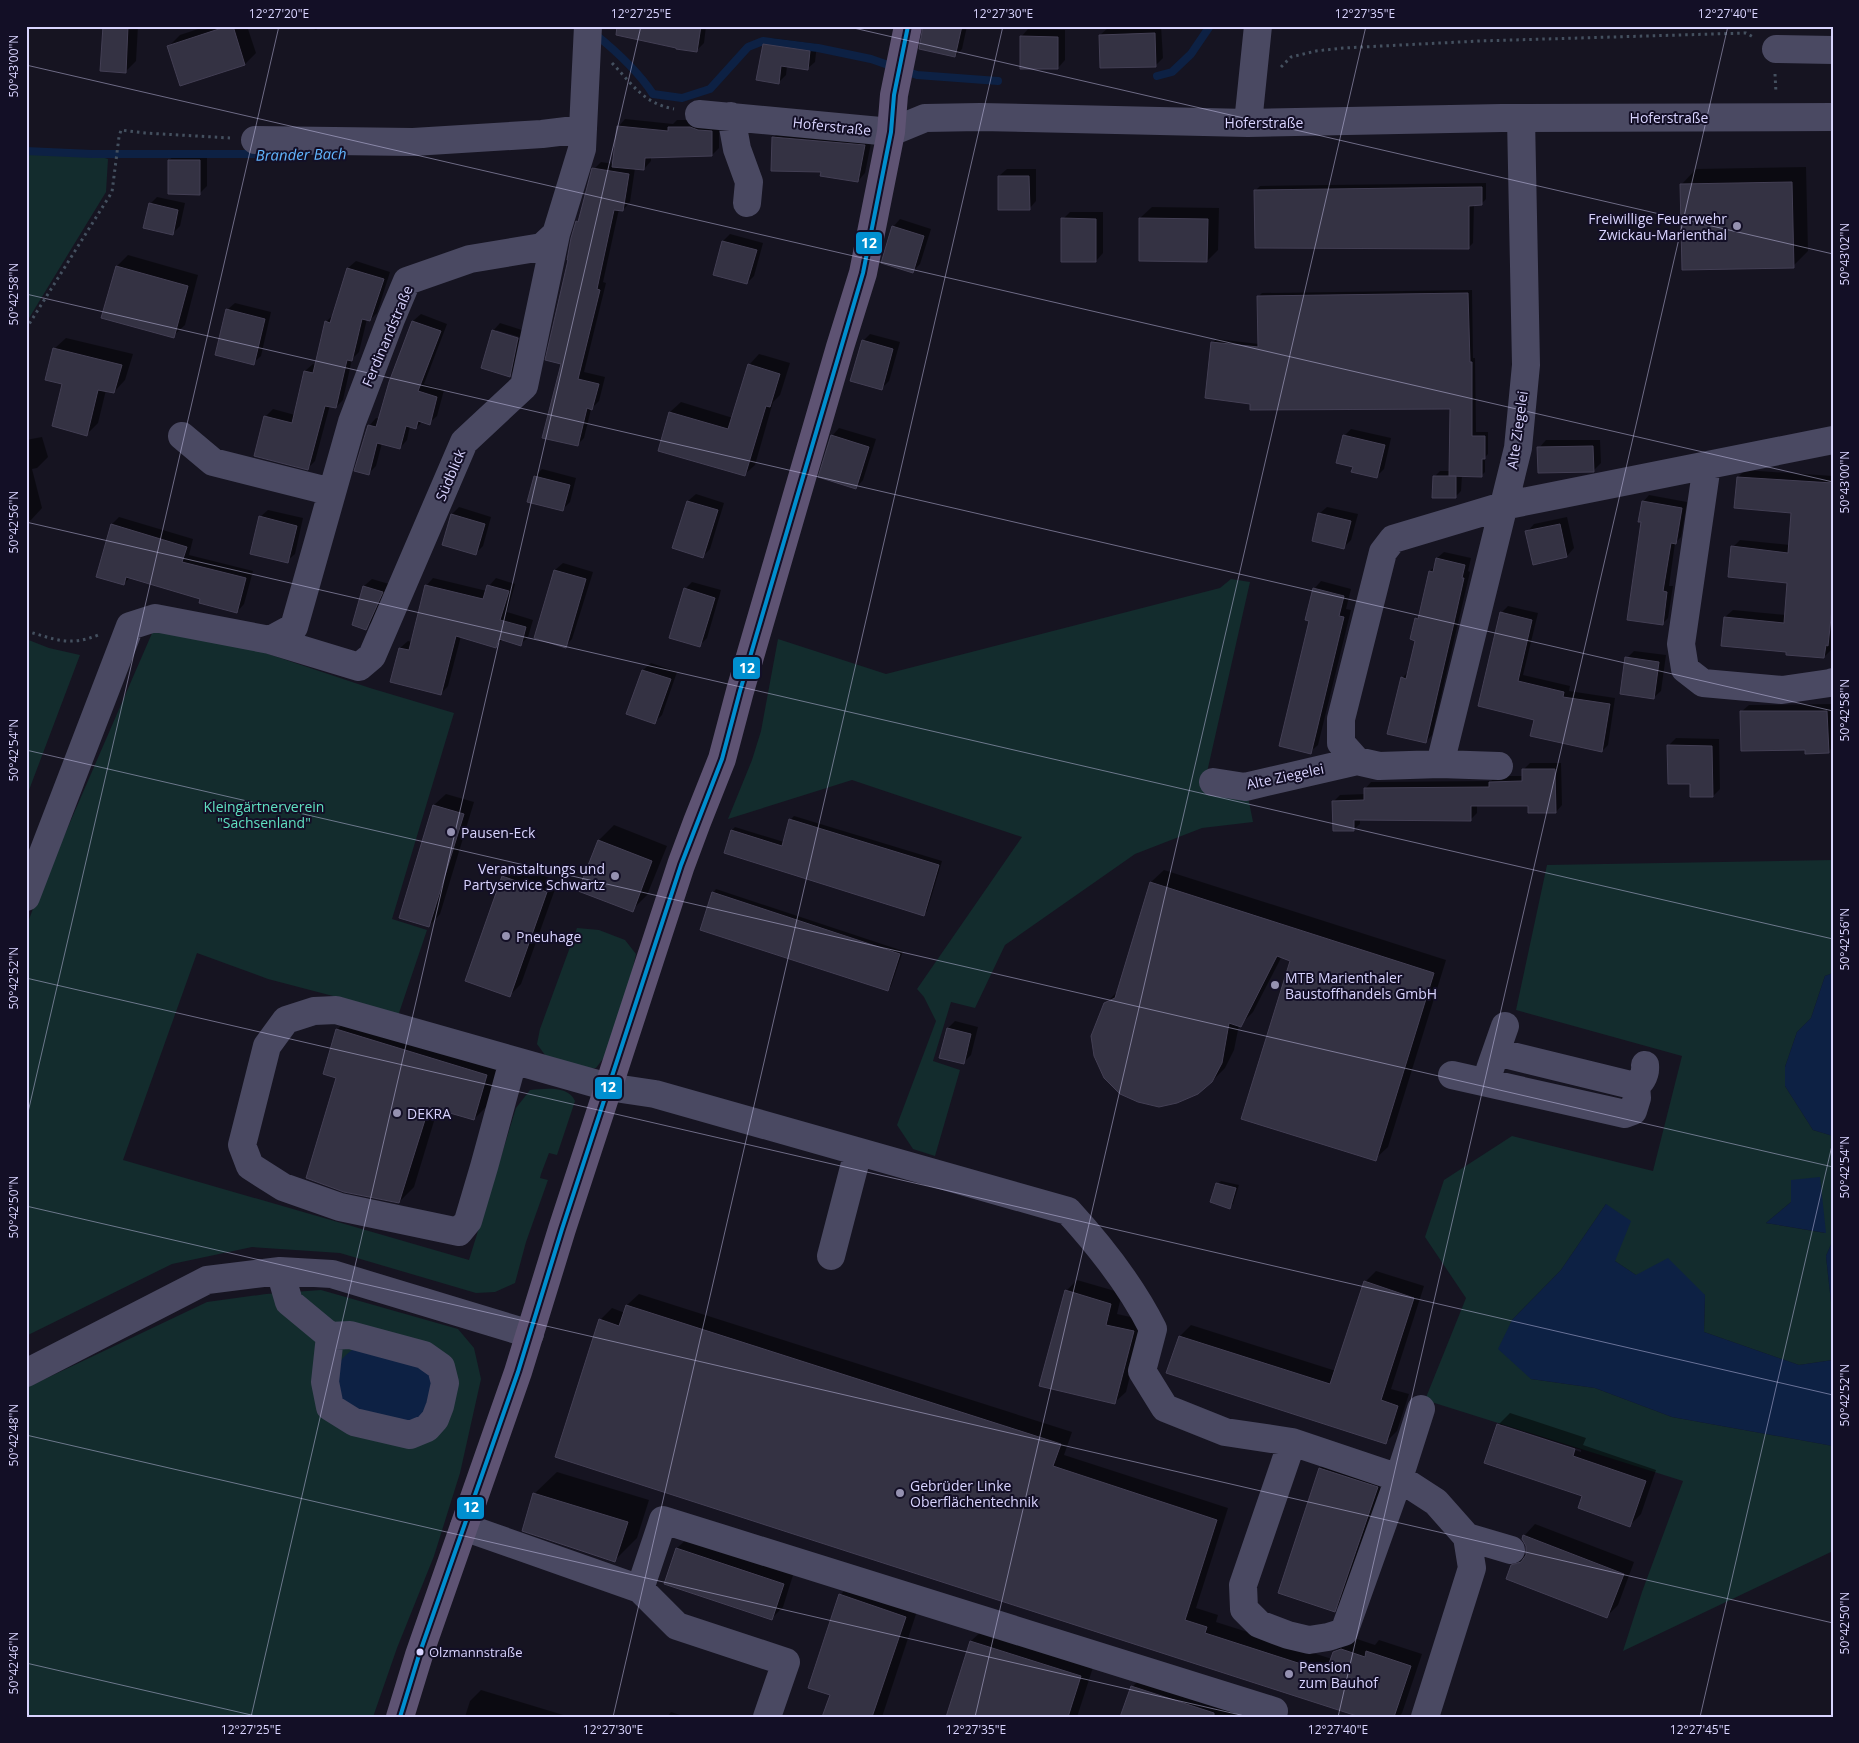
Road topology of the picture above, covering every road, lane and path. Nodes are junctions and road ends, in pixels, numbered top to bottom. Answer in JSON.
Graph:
{"nodes":[{"id":1,"x":1258,"y":26,"type":"edge"},
{"id":2,"x":588,"y":31,"type":"edge"},
{"id":3,"x":907,"y":34,"type":"edge"},
{"id":4,"x":1776,"y":50,"type":"junction"},
{"id":5,"x":1833,"y":50,"type":"edge"},
{"id":6,"x":1280,"y":68,"type":"dead end"},
{"id":7,"x":699,"y":114,"type":"joint"},
{"id":8,"x":731,"y":116,"type":"junction"},
{"id":9,"x":1777,"y":117,"type":"junction"},
{"id":10,"x":1833,"y":117,"type":"edge"},
{"id":11,"x":1521,"y":118,"type":"junction"},
{"id":12,"x":1248,"y":123,"type":"junction"},
{"id":13,"x":583,"y":129,"type":"junction"},
{"id":14,"x":891,"y":132,"type":"junction"},
{"id":15,"x":255,"y":140,"type":"joint"},
{"id":16,"x":747,"y":202,"type":"dead end"},
{"id":17,"x":556,"y":234,"type":"junction"},
{"id":18,"x":26,"y":329,"type":"edge"},
{"id":19,"x":182,"y":436,"type":"dead end"},
{"id":20,"x":1833,"y":440,"type":"edge"},
{"id":21,"x":1707,"y":465,"type":"junction"},
{"id":22,"x":332,"y":492,"type":"junction"},
{"id":23,"x":1503,"y":506,"type":"junction"},
{"id":24,"x":130,"y":626,"type":"junction"},
{"id":25,"x":26,"y":631,"type":"edge"},
{"id":26,"x":270,"y":640,"type":"junction"},
{"id":27,"x":1833,"y":682,"type":"edge"},
{"id":28,"x":1358,"y":761,"type":"junction"},
{"id":29,"x":1440,"y":764,"type":"junction"},
{"id":30,"x":1499,"y":766,"type":"dead end"},
{"id":31,"x":1213,"y":782,"type":"dead end"},
{"id":32,"x":26,"y":897,"type":"edge"},
{"id":33,"x":513,"y":1061,"type":"junction"},
{"id":34,"x":1452,"y":1075,"type":"dead end"},
{"id":35,"x":1485,"y":1083,"type":"junction"},
{"id":36,"x":608,"y":1087,"type":"junction"},
{"id":37,"x":858,"y":1152,"type":"junction"},
{"id":38,"x":831,"y":1256,"type":"dead end"},
{"id":39,"x":280,"y":1271,"type":"junction"},
{"id":40,"x":530,"y":1334,"type":"junction"},
{"id":41,"x":330,"y":1336,"type":"junction"},
{"id":42,"x":26,"y":1373,"type":"edge"},
{"id":43,"x":1421,"y":1409,"type":"dead end"},
{"id":44,"x":1292,"y":1442,"type":"junction"},
{"id":45,"x":1399,"y":1478,"type":"junction"},
{"id":46,"x":464,"y":1527,"type":"junction"},
{"id":47,"x":1467,"y":1536,"type":"junction"},
{"id":48,"x":1511,"y":1550,"type":"dead end"},
{"id":49,"x":640,"y":1589,"type":"junction"},
{"id":50,"x":1274,"y":1711,"type":"dead end"},
{"id":51,"x":400,"y":1717,"type":"edge"},
{"id":52,"x":767,"y":1717,"type":"edge"},
{"id":53,"x":1425,"y":1717,"type":"edge"}],
"edges":[{"from":1,"to":12,"type":"street"},
{"from":2,"to":7,"type":"path"},
{"from":2,"to":13,"type":"street"},
{"from":3,"to":14,"type":"main road"},
{"from":4,"to":5,"type":"street"},
{"from":4,"to":6,"type":"path"},
{"from":4,"to":9,"type":"path"},
{"from":7,"to":8,"type":"street","name":"Hoferstraße"},
{"from":8,"to":14,"type":"street","name":"Hoferstraße"},
{"from":8,"to":16,"type":"street"},
{"from":9,"to":10,"type":"street","name":"Hoferstraße"},
{"from":9,"to":11,"type":"street","name":"Hoferstraße"},
{"from":11,"to":12,"type":"street","name":"Hoferstraße"},
{"from":11,"to":23,"type":"street","name":"Alte Ziegelei"},
{"from":12,"to":14,"type":"street","name":"Hoferstraße"},
{"from":13,"to":15,"type":"street"},
{"from":13,"to":17,"type":"street"},
{"from":14,"to":36,"type":"main road"},
{"from":15,"to":18,"type":"path"},
{"from":17,"to":22,"type":"street","name":"Ferdinandstraße"},
{"from":17,"to":26,"type":"street","name":"Südblick"},
{"from":19,"to":22,"type":"street"},
{"from":20,"to":21,"type":"street"},
{"from":21,"to":23,"type":"street"},
{"from":21,"to":27,"type":"street"},
{"from":22,"to":26,"type":"street","name":"Ferdinandstraße"},
{"from":23,"to":28,"type":"street"},
{"from":23,"to":29,"type":"street","name":"Alte Ziegelei"},
{"from":24,"to":25,"type":"path"},
{"from":24,"to":26,"type":"street"},
{"from":24,"to":32,"type":"street"},
{"from":28,"to":29,"type":"street","name":"Alte Ziegelei"},
{"from":28,"to":31,"type":"street","name":"Alte Ziegelei"},
{"from":29,"to":30,"type":"street","name":"Alte Ziegelei"},
{"from":33,"to":33,"type":"street"},
{"from":33,"to":36,"type":"street"},
{"from":34,"to":35,"type":"street"},
{"from":35,"to":35,"type":"street"},
{"from":36,"to":37,"type":"street"},
{"from":36,"to":40,"type":"main road"},
{"from":37,"to":38,"type":"street"},
{"from":37,"to":44,"type":"street"},
{"from":39,"to":40,"type":"street"},
{"from":39,"to":41,"type":"street"},
{"from":39,"to":42,"type":"street"},
{"from":40,"to":46,"type":"main road"},
{"from":41,"to":41,"type":"street"},
{"from":43,"to":45,"type":"street"},
{"from":44,"to":45,"type":"street"},
{"from":44,"to":45,"type":"street"},
{"from":45,"to":47,"type":"street"},
{"from":46,"to":49,"type":"street"},
{"from":46,"to":51,"type":"main road"},
{"from":47,"to":48,"type":"street"},
{"from":47,"to":53,"type":"street"},
{"from":49,"to":50,"type":"street"},
{"from":49,"to":52,"type":"street"}]}
